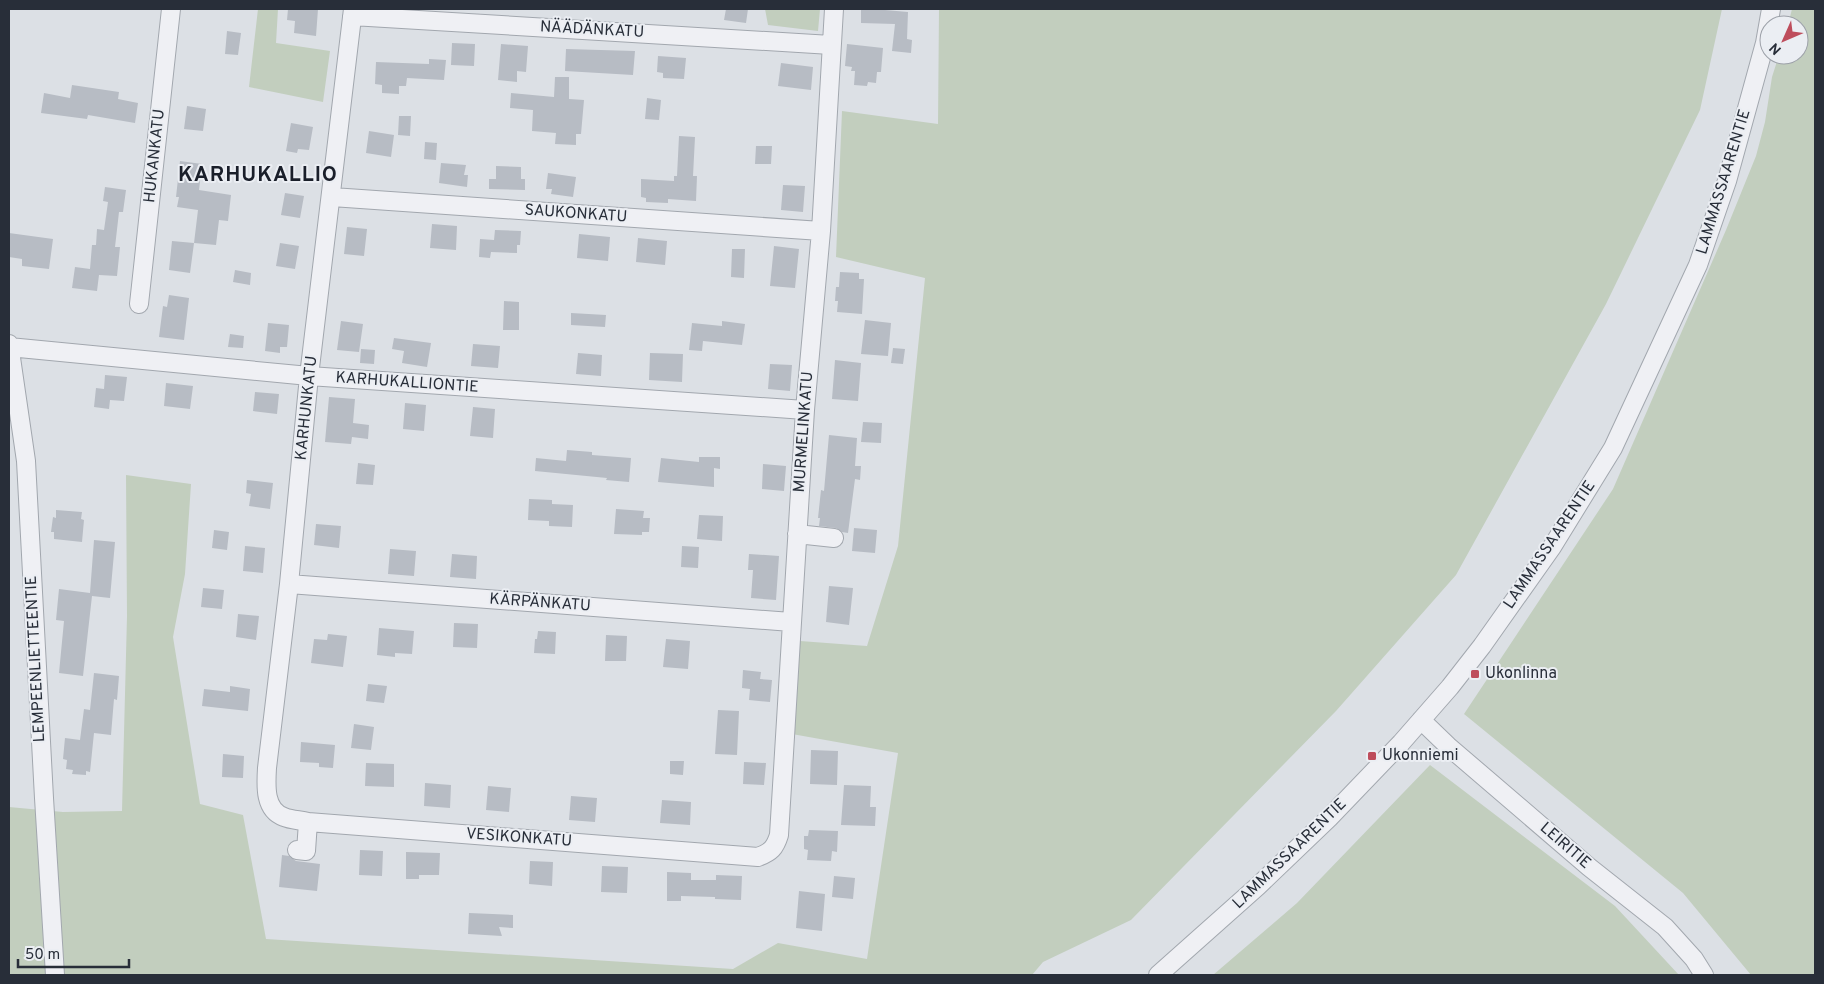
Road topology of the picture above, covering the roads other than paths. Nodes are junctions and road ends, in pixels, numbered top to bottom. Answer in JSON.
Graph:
{"nodes":[{"id":1,"x":171,"y":9,"type":"edge"},
{"id":2,"x":834,"y":9,"type":"edge"},
{"id":3,"x":1771,"y":9,"type":"edge"},
{"id":4,"x":353,"y":12,"type":"edge"},
{"id":5,"x":831,"y":45,"type":"junction"},
{"id":6,"x":332,"y":197,"type":"junction"},
{"id":7,"x":821,"y":231,"type":"junction"},
{"id":8,"x":139,"y":304,"type":"dead end"},
{"id":9,"x":9,"y":346,"type":"edge"},
{"id":10,"x":309,"y":376,"type":"junction"},
{"id":11,"x":805,"y":410,"type":"junction"},
{"id":12,"x":797,"y":534,"type":"junction"},
{"id":13,"x":834,"y":538,"type":"dead end"},
{"id":14,"x":289,"y":584,"type":"junction"},
{"id":15,"x":791,"y":622,"type":"junction"},
{"id":16,"x":1421,"y":720,"type":"junction"},
{"id":17,"x":271,"y":808,"type":"joint"},
{"id":18,"x":308,"y":822,"type":"junction"},
{"id":19,"x":298,"y":850,"type":"dead end"},
{"id":20,"x":769,"y":853,"type":"joint"},
{"id":21,"x":55,"y":975,"type":"edge"},
{"id":22,"x":1158,"y":975,"type":"edge"},
{"id":23,"x":1704,"y":975,"type":"edge"}],
"edges":[{"from":1,"to":8,"type":"street","name":"HUKANKATU"},
{"from":2,"to":5,"type":"street","name":"MURMELINKATU"},
{"from":3,"to":16,"type":"street","name":"LAMMASSAARENTIE"},
{"from":4,"to":5,"type":"street","name":"NÄÄDÄNKATU"},
{"from":4,"to":6,"type":"street","name":"KARHUNKATU"},
{"from":5,"to":7,"type":"street","name":"MURMELINKATU"},
{"from":6,"to":7,"type":"street","name":"SAUKONKATU"},
{"from":6,"to":10,"type":"street","name":"KARHUNKATU"},
{"from":7,"to":11,"type":"street","name":"MURMELINKATU"},
{"from":9,"to":10,"type":"street","name":"KARHUKALLIONTIE"},
{"from":9,"to":21,"type":"street","name":"LEMPEENLIETTEENTIE"},
{"from":10,"to":11,"type":"street","name":"KARHUKALLIONTIE"},
{"from":10,"to":14,"type":"street","name":"KARHUNKATU"},
{"from":11,"to":12,"type":"street","name":"MURMELINKATU"},
{"from":12,"to":13,"type":"street"},
{"from":12,"to":15,"type":"street","name":"MURMELINKATU"},
{"from":14,"to":15,"type":"street","name":"KÄRPÄNKATU"},
{"from":14,"to":17,"type":"street","name":"KARHUNKATU"},
{"from":15,"to":20,"type":"street","name":"MURMELINKATU"},
{"from":16,"to":22,"type":"street","name":"LAMMASSAARENTIE"},
{"from":16,"to":23,"type":"street","name":"LEIRITIE"},
{"from":17,"to":18,"type":"street","name":"VESIKONKATU"},
{"from":18,"to":19,"type":"street"},
{"from":18,"to":20,"type":"street","name":"VESIKONKATU"}]}
